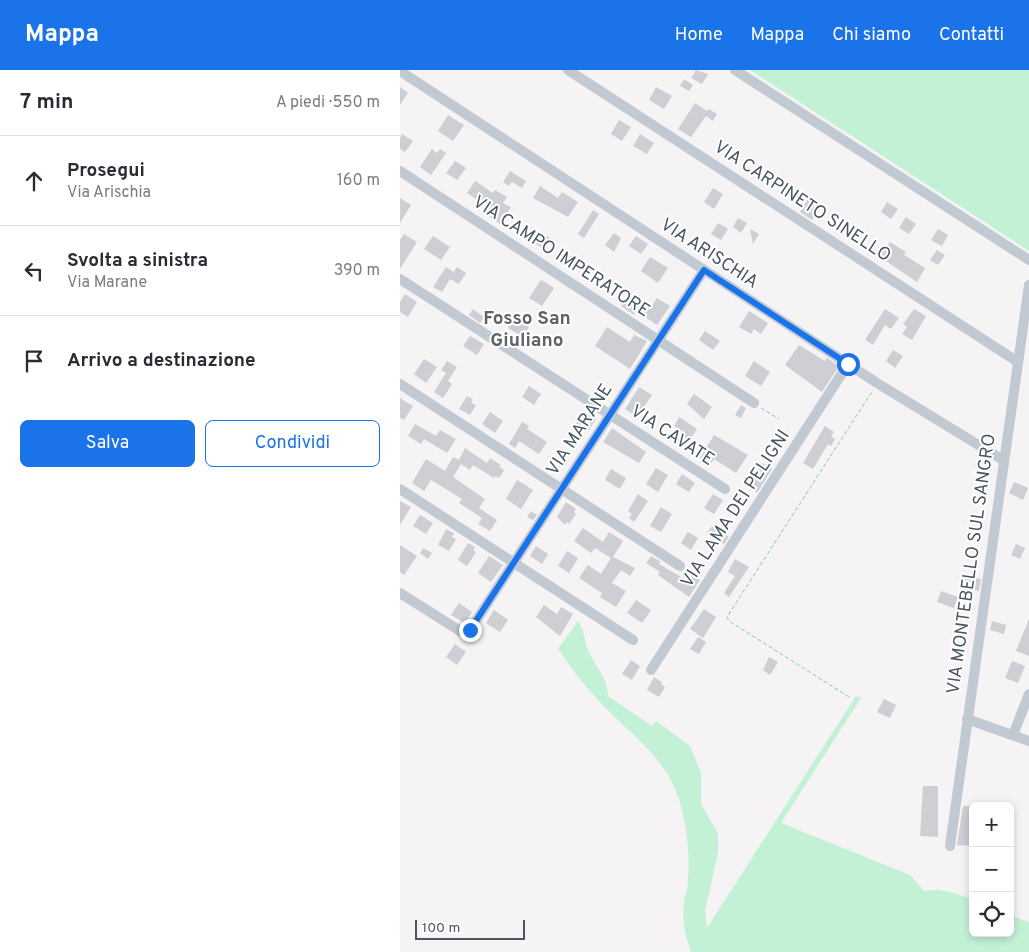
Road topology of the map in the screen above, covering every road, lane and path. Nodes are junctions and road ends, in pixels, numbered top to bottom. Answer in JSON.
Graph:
{"nodes":[{"id":1,"x":568,"y":70,"type":"edge"},
{"id":2,"x":735,"y":70,"type":"edge"},
{"id":3,"x":400,"y":71,"type":"edge"},
{"id":4,"x":400,"y":171,"type":"edge"},
{"id":5,"x":1029,"y":260,"type":"edge"},
{"id":6,"x":704,"y":270,"type":"junction"},
{"id":7,"x":400,"y":279,"type":"edge"},
{"id":8,"x":1029,"y":286,"type":"edge"},
{"id":9,"x":657,"y":340,"type":"junction"},
{"id":10,"x":1018,"y":362,"type":"junction"},
{"id":11,"x":848,"y":364,"type":"junction"},
{"id":12,"x":877,"y":383,"type":"junction"},
{"id":13,"x":400,"y":384,"type":"edge"},
{"id":14,"x":754,"y":403,"type":"joint"},
{"id":15,"x":609,"y":415,"type":"junction"},
{"id":16,"x":779,"y":419,"type":"dead end"},
{"id":17,"x":1003,"y":460,"type":"junction"},
{"id":18,"x":400,"y":489,"type":"edge"},
{"id":19,"x":561,"y":489,"type":"junction"},
{"id":20,"x":725,"y":489,"type":"dead end"},
{"id":21,"x":514,"y":562,"type":"junction"},
{"id":22,"x":680,"y":566,"type":"dead end"},
{"id":23,"x":400,"y":593,"type":"edge"},
{"id":24,"x":633,"y":640,"type":"dead end"},
{"id":25,"x":651,"y":670,"type":"dead end"},
{"id":26,"x":1029,"y":694,"type":"edge"},
{"id":27,"x":849,"y":697,"type":"dead end"},
{"id":28,"x":967,"y":719,"type":"junction"},
{"id":29,"x":1013,"y":735,"type":"junction"},
{"id":30,"x":1029,"y":741,"type":"edge"},
{"id":31,"x":950,"y":846,"type":"dead end"}],
"edges":[{"from":1,"to":10,"type":"street","name":"VIA CARPINETO SINELLO"},
{"from":2,"to":5,"type":"street"},
{"from":3,"to":6,"type":"street","name":"VIA ARISCHIA"},
{"from":4,"to":9,"type":"street","name":"VIA CAMPO IMPERATORE"},
{"from":6,"to":9,"type":"street","name":"VIA MARANE"},
{"from":6,"to":11,"type":"street","name":"VIA ARISCHIA"},
{"from":7,"to":15,"type":"street","name":"VIA CAVATE"},
{"from":8,"to":10,"type":"street","name":"VIA MONTEBELLO SUL SANGRO"},
{"from":9,"to":14,"type":"street","name":"VIA CAMPO IMPERATORE"},
{"from":9,"to":15,"type":"street","name":"VIA MARANE"},
{"from":10,"to":17,"type":"street","name":"VIA MONTEBELLO SUL SANGRO"},
{"from":11,"to":12,"type":"street","name":"VIA ARISCHIA"},
{"from":11,"to":25,"type":"street","name":"VIA LAMA DEI PELIGNI"},
{"from":12,"to":17,"type":"street","name":"VIA ARISCHIA"},
{"from":12,"to":27,"type":"path"},
{"from":13,"to":19,"type":"street"},
{"from":14,"to":16,"type":"path"},
{"from":15,"to":19,"type":"street","name":"VIA MARANE"},
{"from":15,"to":20,"type":"street","name":"VIA CAVATE"},
{"from":17,"to":28,"type":"street","name":"VIA MONTEBELLO SUL SANGRO"},
{"from":18,"to":21,"type":"street"},
{"from":19,"to":21,"type":"street","name":"VIA MARANE"},
{"from":19,"to":22,"type":"street"},
{"from":21,"to":23,"type":"street","name":"VIA MARANE"},
{"from":21,"to":24,"type":"street"},
{"from":26,"to":29,"type":"street"},
{"from":28,"to":29,"type":"street"},
{"from":28,"to":31,"type":"street","name":"VIA MONTEBELLO SUL SANGRO"},
{"from":29,"to":30,"type":"street"}]}
